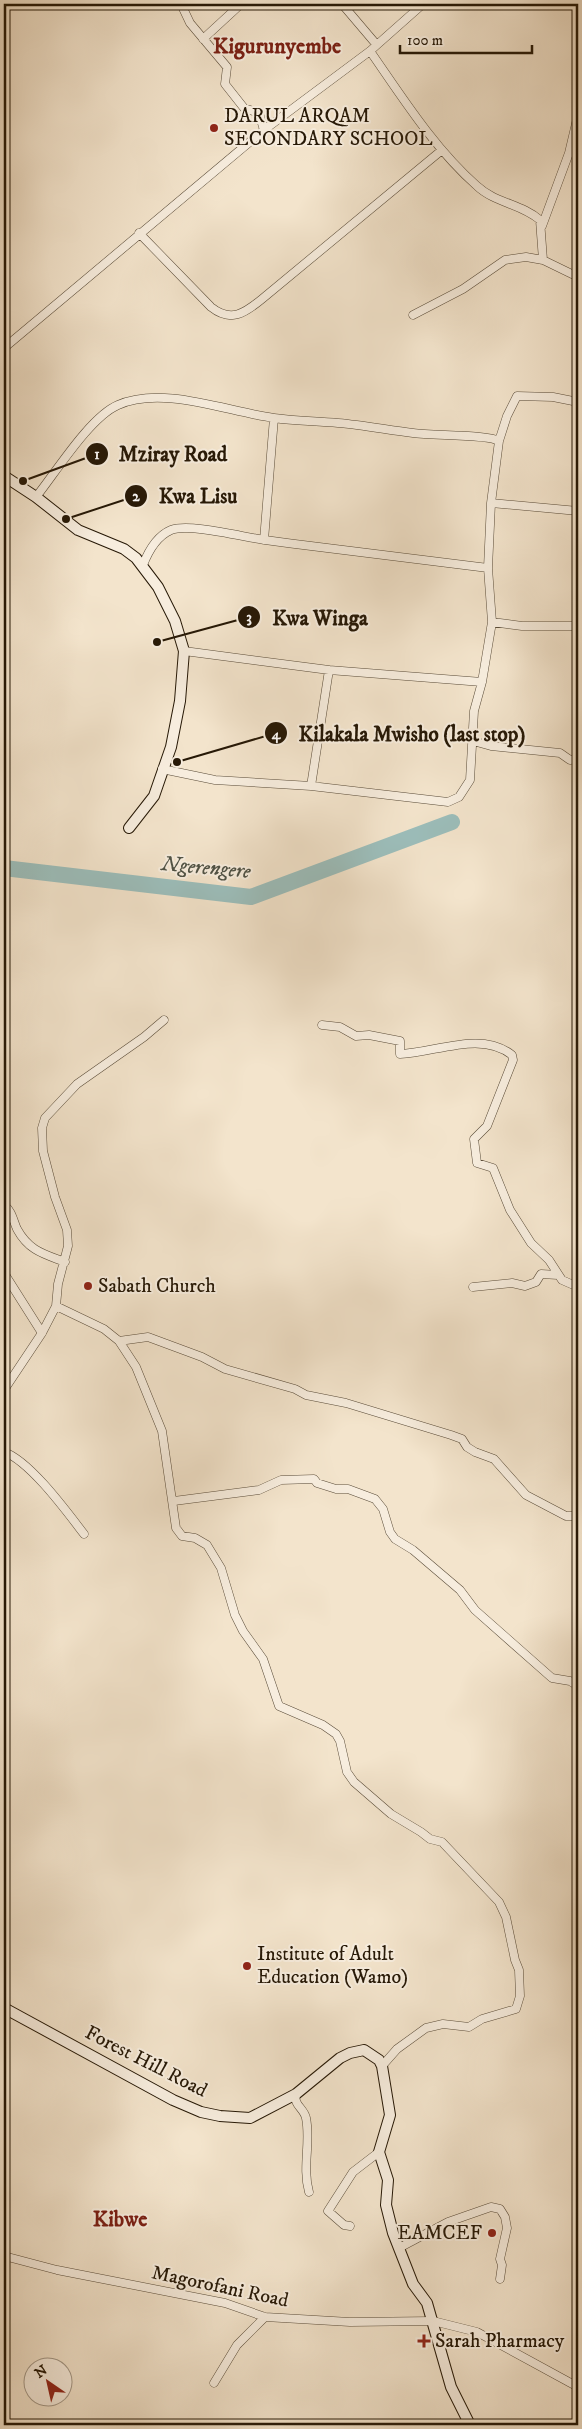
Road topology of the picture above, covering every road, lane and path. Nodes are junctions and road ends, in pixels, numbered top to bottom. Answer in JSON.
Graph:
{"nodes":[{"id":1,"x":181,"y":4,"type":"edge"},
{"id":2,"x":242,"y":4,"type":"edge"},
{"id":3,"x":342,"y":4,"type":"edge"},
{"id":4,"x":423,"y":4,"type":"edge"},
{"id":5,"x":202,"y":39,"type":"junction"},
{"id":6,"x":376,"y":44,"type":"junction"},
{"id":7,"x":370,"y":51,"type":"junction"},
{"id":8,"x":578,"y":115,"type":"edge"},
{"id":9,"x":264,"y":130,"type":"junction"},
{"id":10,"x":442,"y":150,"type":"junction"},
{"id":11,"x":569,"y":154,"type":"junction"},
{"id":12,"x":578,"y":156,"type":"edge"},
{"id":13,"x":542,"y":226,"type":"junction"},
{"id":14,"x":139,"y":233,"type":"junction"},
{"id":15,"x":543,"y":260,"type":"junction"},
{"id":16,"x":578,"y":277,"type":"edge"},
{"id":17,"x":413,"y":315,"type":"dead end"},
{"id":18,"x":4,"y":348,"type":"edge"},
{"id":19,"x":578,"y":402,"type":"edge"},
{"id":20,"x":274,"y":418,"type":"junction"},
{"id":21,"x":499,"y":441,"type":"junction"},
{"id":22,"x":4,"y":476,"type":"edge"},
{"id":23,"x":36,"y":497,"type":"junction"},
{"id":24,"x":491,"y":503,"type":"junction"},
{"id":25,"x":578,"y":511,"type":"edge"},
{"id":26,"x":264,"y":540,"type":"junction"},
{"id":27,"x":144,"y":566,"type":"junction"},
{"id":28,"x":488,"y":568,"type":"junction"},
{"id":29,"x":492,"y":622,"type":"junction"},
{"id":30,"x":578,"y":626,"type":"edge"},
{"id":31,"x":184,"y":651,"type":"junction"},
{"id":32,"x":329,"y":670,"type":"junction"},
{"id":33,"x":482,"y":682,"type":"junction"},
{"id":34,"x":473,"y":741,"type":"junction"},
{"id":35,"x":578,"y":759,"type":"edge"},
{"id":36,"x":162,"y":769,"type":"junction"},
{"id":37,"x":310,"y":786,"type":"junction"},
{"id":38,"x":129,"y":828,"type":"dead end"},
{"id":39,"x":164,"y":1020,"type":"dead end"},
{"id":40,"x":322,"y":1025,"type":"dead end"},
{"id":41,"x":4,"y":1205,"type":"edge"},
{"id":42,"x":65,"y":1262,"type":"junction"},
{"id":43,"x":4,"y":1273,"type":"edge"},
{"id":44,"x":558,"y":1275,"type":"junction"},
{"id":45,"x":473,"y":1287,"type":"dead end"},
{"id":46,"x":578,"y":1287,"type":"edge"},
{"id":47,"x":56,"y":1306,"type":"junction"},
{"id":48,"x":42,"y":1333,"type":"junction"},
{"id":49,"x":119,"y":1341,"type":"junction"},
{"id":50,"x":4,"y":1390,"type":"edge"},
{"id":51,"x":4,"y":1452,"type":"edge"},
{"id":52,"x":174,"y":1501,"type":"junction"},
{"id":53,"x":578,"y":1516,"type":"edge"},
{"id":54,"x":84,"y":1534,"type":"dead end"},
{"id":55,"x":578,"y":1686,"type":"edge"},
{"id":56,"x":4,"y":2008,"type":"edge"},
{"id":57,"x":382,"y":2066,"type":"junction"},
{"id":58,"x":296,"y":2094,"type":"junction"},
{"id":59,"x":379,"y":2152,"type":"junction"},
{"id":60,"x":309,"y":2192,"type":"dead end"},
{"id":61,"x":350,"y":2226,"type":"dead end"},
{"id":62,"x":399,"y":2248,"type":"junction"},
{"id":63,"x":4,"y":2256,"type":"edge"},
{"id":64,"x":500,"y":2279,"type":"dead end"},
{"id":65,"x":265,"y":2317,"type":"junction"},
{"id":66,"x":433,"y":2321,"type":"junction"},
{"id":67,"x":214,"y":2383,"type":"dead end"},
{"id":68,"x":578,"y":2386,"type":"edge"},
{"id":69,"x":470,"y":2425,"type":"edge"}],
"edges":[{"from":1,"to":5,"type":"street"},
{"from":2,"to":5,"type":"street"},
{"from":3,"to":6,"type":"street"},
{"from":4,"to":6,"type":"street"},
{"from":5,"to":9,"type":"street"},
{"from":6,"to":7,"type":"street"},
{"from":7,"to":9,"type":"street"},
{"from":7,"to":10,"type":"street"},
{"from":8,"to":11,"type":"street"},
{"from":9,"to":14,"type":"street"},
{"from":10,"to":13,"type":"street"},
{"from":10,"to":14,"type":"street"},
{"from":11,"to":12,"type":"street"},
{"from":11,"to":13,"type":"street"},
{"from":13,"to":15,"type":"street"},
{"from":14,"to":18,"type":"street"},
{"from":15,"to":16,"type":"street"},
{"from":15,"to":17,"type":"street"},
{"from":19,"to":21,"type":"street"},
{"from":20,"to":21,"type":"street"},
{"from":20,"to":23,"type":"street"},
{"from":20,"to":26,"type":"street"},
{"from":21,"to":24,"type":"street"},
{"from":22,"to":23,"type":"street"},
{"from":23,"to":27,"type":"street"},
{"from":24,"to":25,"type":"street"},
{"from":24,"to":28,"type":"street"},
{"from":26,"to":27,"type":"street"},
{"from":26,"to":28,"type":"street"},
{"from":27,"to":31,"type":"street"},
{"from":28,"to":29,"type":"street"},
{"from":29,"to":30,"type":"street"},
{"from":29,"to":33,"type":"street"},
{"from":31,"to":32,"type":"street"},
{"from":31,"to":36,"type":"street"},
{"from":32,"to":33,"type":"street"},
{"from":32,"to":37,"type":"street"},
{"from":33,"to":34,"type":"street"},
{"from":34,"to":35,"type":"street"},
{"from":34,"to":37,"type":"street"},
{"from":36,"to":37,"type":"street"},
{"from":36,"to":38,"type":"street"},
{"from":39,"to":42,"type":"street"},
{"from":40,"to":44,"type":"street"},
{"from":41,"to":42,"type":"street"},
{"from":42,"to":47,"type":"street"},
{"from":43,"to":48,"type":"street"},
{"from":44,"to":45,"type":"street"},
{"from":44,"to":46,"type":"street"},
{"from":47,"to":48,"type":"street"},
{"from":47,"to":49,"type":"street"},
{"from":48,"to":50,"type":"street"},
{"from":49,"to":52,"type":"street"},
{"from":49,"to":53,"type":"street"},
{"from":51,"to":54,"type":"street"},
{"from":52,"to":55,"type":"street"},
{"from":52,"to":57,"type":"street"},
{"from":56,"to":58,"type":"street","name":"Forest Hill Road"},
{"from":57,"to":58,"type":"street","name":"Forest Hill Road"},
{"from":57,"to":59,"type":"street"},
{"from":58,"to":60,"type":"street"},
{"from":59,"to":61,"type":"street"},
{"from":59,"to":62,"type":"street"},
{"from":62,"to":64,"type":"street"},
{"from":62,"to":66,"type":"street"},
{"from":63,"to":65,"type":"street","name":"Magorofani Road"},
{"from":65,"to":66,"type":"street","name":"Magorofani Road"},
{"from":65,"to":67,"type":"street"},
{"from":66,"to":68,"type":"street","name":"Magorofani Road"},
{"from":66,"to":69,"type":"street"}]}
